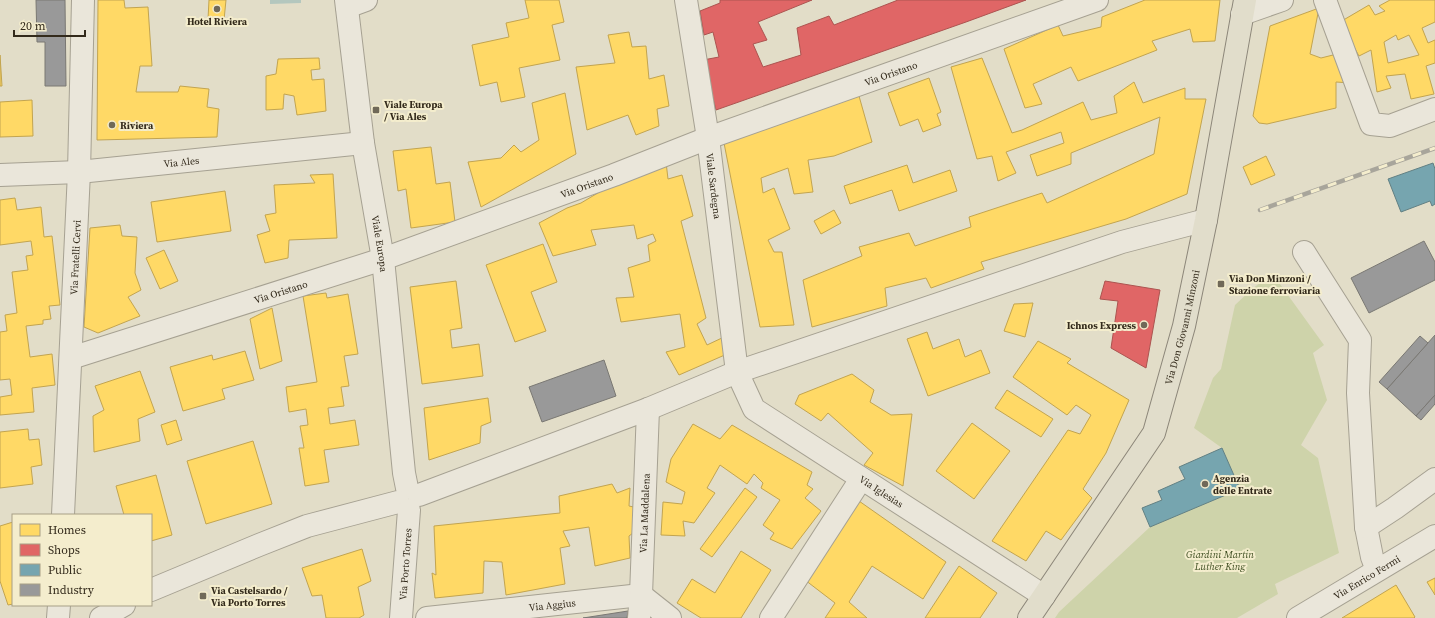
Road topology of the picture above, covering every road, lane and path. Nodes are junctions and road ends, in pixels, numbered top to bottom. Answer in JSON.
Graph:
{"nodes":[{"id":1,"x":83,"y":0,"type":"edge"},
{"id":2,"x":686,"y":0,"type":"edge"},
{"id":3,"x":1097,"y":0,"type":"edge"},
{"id":4,"x":1282,"y":0,"type":"edge"},
{"id":5,"x":1325,"y":0,"type":"edge"},
{"id":6,"x":353,"y":2,"type":"edge"},
{"id":7,"x":1244,"y":7,"type":"edge"},
{"id":8,"x":1435,"y":109,"type":"edge"},
{"id":9,"x":708,"y":138,"type":"junction"},
{"id":10,"x":363,"y":143,"type":"junction"},
{"id":11,"x":79,"y":172,"type":"junction"},
{"id":12,"x":0,"y":175,"type":"edge"},
{"id":13,"x":1206,"y":220,"type":"junction"},
{"id":14,"x":1304,"y":252,"type":"dead end"},
{"id":15,"x":382,"y":259,"type":"junction"},
{"id":16,"x":72,"y":358,"type":"junction"},
{"id":17,"x":737,"y":372,"type":"junction"},
{"id":18,"x":648,"y":409,"type":"junction"},
{"id":19,"x":861,"y":479,"type":"junction"},
{"id":20,"x":1435,"y":479,"type":"edge"},
{"id":21,"x":408,"y":499,"type":"junction"},
{"id":22,"x":63,"y":514,"type":"edge"},
{"id":23,"x":1366,"y":527,"type":"junction"},
{"id":24,"x":1435,"y":536,"type":"edge"},
{"id":25,"x":1378,"y":570,"type":"junction"},
{"id":26,"x":152,"y":590,"type":"edge"},
{"id":27,"x":641,"y":595,"type":"junction"},
{"id":28,"x":1044,"y":596,"type":"junction"},
{"id":29,"x":58,"y":606,"type":"edge"},
{"id":30,"x":122,"y":606,"type":"edge"},
{"id":31,"x":58,"y":618,"type":"edge"},
{"id":32,"x":101,"y":618,"type":"edge"},
{"id":33,"x":402,"y":618,"type":"edge"},
{"id":34,"x":427,"y":618,"type":"edge"},
{"id":35,"x":639,"y":618,"type":"edge"},
{"id":36,"x":670,"y":618,"type":"edge"},
{"id":37,"x":771,"y":618,"type":"edge"},
{"id":38,"x":1029,"y":618,"type":"edge"},
{"id":39,"x":1298,"y":618,"type":"edge"}],
"edges":[{"from":1,"to":11,"type":"street","name":"Via Fratelli Cervi"},
{"from":2,"to":9,"type":"street","name":"Viale Sardegna"},
{"from":3,"to":9,"type":"street","name":"Via Oristano"},
{"from":4,"to":7,"type":"street"},
{"from":5,"to":8,"type":"street"},
{"from":6,"to":10,"type":"street","name":"Viale Europa"},
{"from":7,"to":13,"type":"main road","name":"Via Don Giovanni Minzoni"},
{"from":9,"to":15,"type":"street","name":"Via Oristano"},
{"from":9,"to":17,"type":"street","name":"Viale Sardegna"},
{"from":10,"to":11,"type":"street","name":"Via Ales"},
{"from":10,"to":15,"type":"street","name":"Viale Europa"},
{"from":11,"to":12,"type":"street","name":"Via Ales"},
{"from":11,"to":16,"type":"street","name":"Via Fratelli Cervi"},
{"from":13,"to":17,"type":"street"},
{"from":13,"to":28,"type":"main road","name":"Via Don Giovanni Minzoni"},
{"from":14,"to":23,"type":"street"},
{"from":15,"to":16,"type":"street","name":"Via Oristano"},
{"from":15,"to":21,"type":"street","name":"Viale Europa"},
{"from":16,"to":22,"type":"street","name":"Via Fratelli Cervi"},
{"from":17,"to":18,"type":"street"},
{"from":17,"to":19,"type":"street","name":"Via Iglesias"},
{"from":18,"to":21,"type":"street"},
{"from":18,"to":27,"type":"street","name":"Via La Maddalena"},
{"from":19,"to":28,"type":"street","name":"Via Iglesias"},
{"from":19,"to":37,"type":"street"},
{"from":20,"to":23,"type":"street"},
{"from":21,"to":26,"type":"street"},
{"from":21,"to":33,"type":"street","name":"Via Porto Torres"},
{"from":23,"to":25,"type":"street"},
{"from":24,"to":25,"type":"street","name":"Via Enrico Fermi"},
{"from":25,"to":39,"type":"street","name":"Via Enrico Fermi"},
{"from":27,"to":34,"type":"street","name":"Via Aggius"},
{"from":27,"to":35,"type":"street","name":"Via La Maddalena"},
{"from":27,"to":36,"type":"street"},
{"from":28,"to":38,"type":"main road","name":"Via Don Giovanni Minzoni"},
{"from":29,"to":31,"type":"street"},
{"from":30,"to":32,"type":"street"}]}
